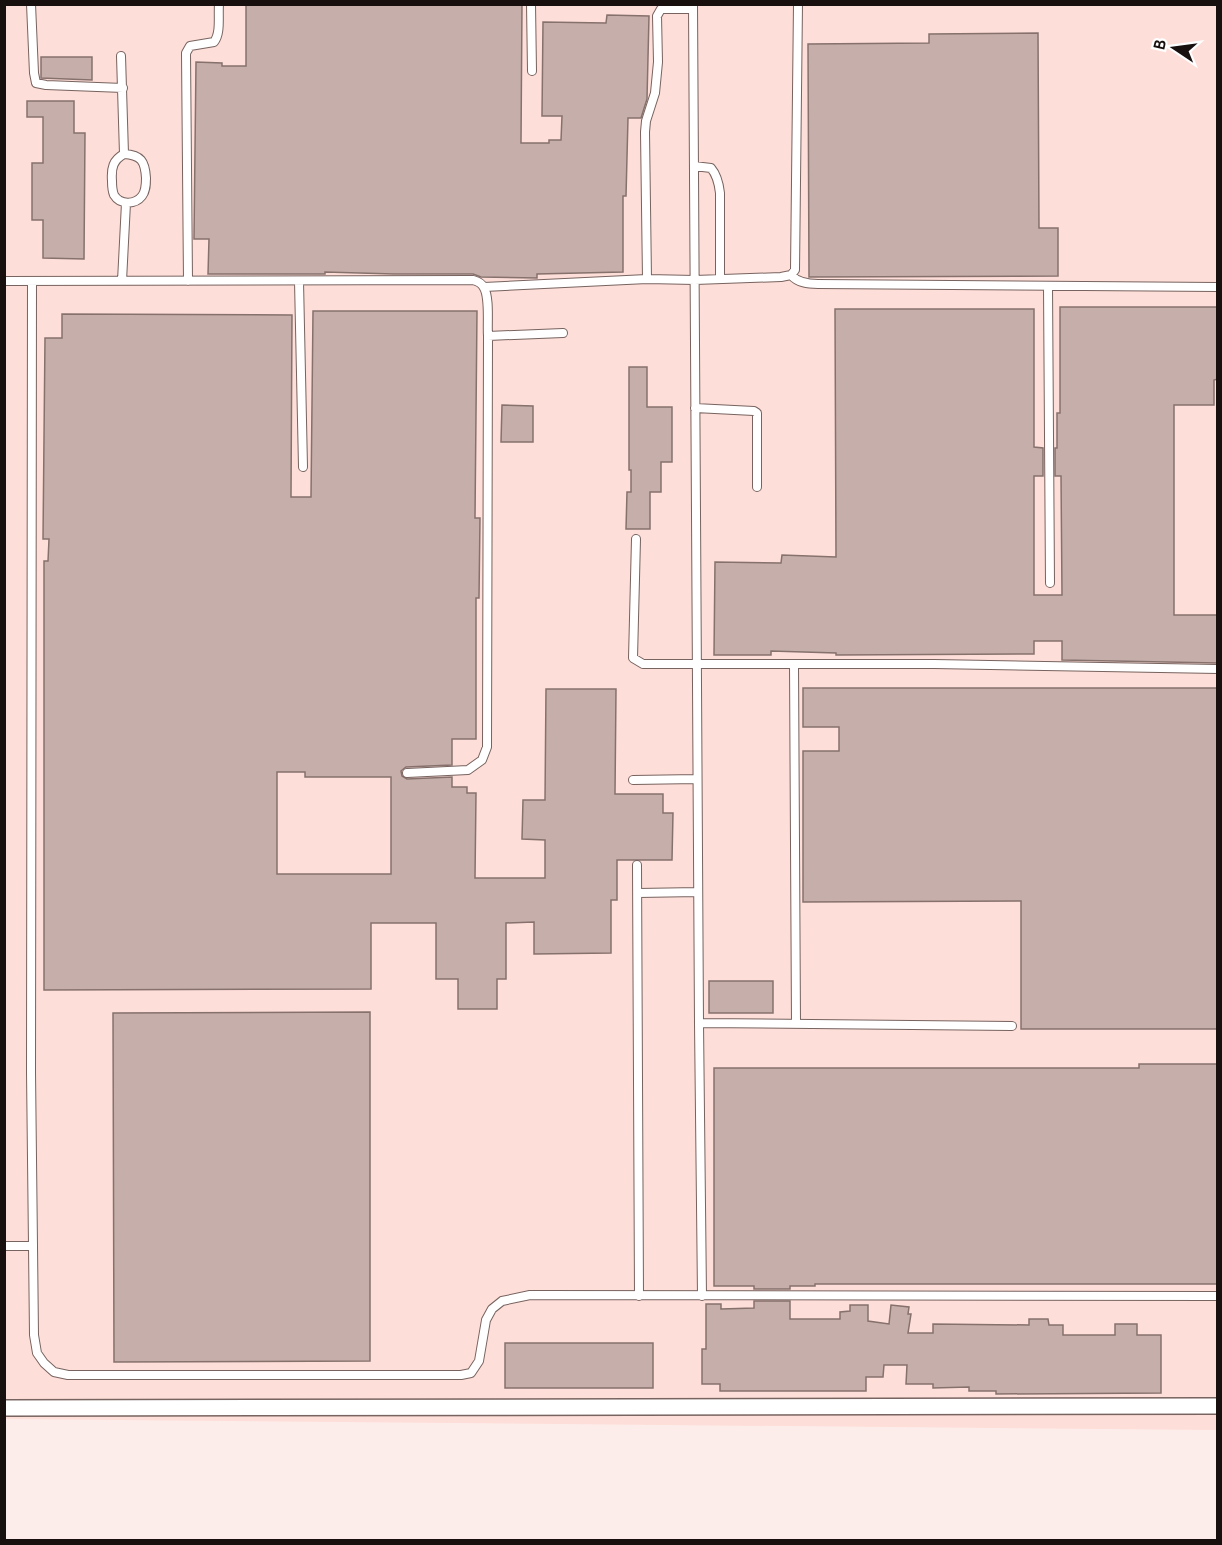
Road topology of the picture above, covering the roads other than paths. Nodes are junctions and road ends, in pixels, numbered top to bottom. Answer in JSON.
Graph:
{"nodes":[{"id":1,"x":31,"y":4,"type":"edge"},
{"id":2,"x":219,"y":4,"type":"edge"},
{"id":3,"x":531,"y":4,"type":"edge"},
{"id":4,"x":798,"y":4,"type":"edge"},
{"id":5,"x":693,"y":7,"type":"edge"},
{"id":6,"x":121,"y":56,"type":"dead end"},
{"id":7,"x":532,"y":71,"type":"dead end"},
{"id":8,"x":123,"y":88,"type":"junction"},
{"id":9,"x":124,"y":153,"type":"junction"},
{"id":10,"x":694,"y":166,"type":"junction"},
{"id":11,"x":126,"y":203,"type":"junction"},
{"id":12,"x":791,"y":275,"type":"junction"},
{"id":13,"x":647,"y":279,"type":"junction"},
{"id":14,"x":720,"y":279,"type":"junction"},
{"id":15,"x":299,"y":280,"type":"junction"},
{"id":16,"x":695,"y":280,"type":"junction"},
{"id":17,"x":4,"y":281,"type":"edge"},
{"id":18,"x":32,"y":281,"type":"junction"},
{"id":19,"x":122,"y":281,"type":"junction"},
{"id":20,"x":188,"y":281,"type":"junction"},
{"id":21,"x":1048,"y":286,"type":"junction"},
{"id":22,"x":484,"y":287,"type":"junction"},
{"id":23,"x":1218,"y":287,"type":"edge"},
{"id":24,"x":564,"y":333,"type":"dead end"},
{"id":25,"x":488,"y":336,"type":"junction"},
{"id":26,"x":695,"y":408,"type":"junction"},
{"id":27,"x":303,"y":467,"type":"dead end"},
{"id":28,"x":758,"y":487,"type":"dead end"},
{"id":29,"x":636,"y":539,"type":"dead end"},
{"id":30,"x":1050,"y":583,"type":"dead end"},
{"id":31,"x":794,"y":664,"type":"junction"},
{"id":32,"x":697,"y":665,"type":"junction"},
{"id":33,"x":1218,"y":669,"type":"edge"},
{"id":34,"x":407,"y":773,"type":"dead end"},
{"id":35,"x":697,"y":779,"type":"junction"},
{"id":36,"x":633,"y":780,"type":"dead end"},
{"id":37,"x":637,"y":865,"type":"dead end"},
{"id":38,"x":698,"y":892,"type":"junction"},
{"id":39,"x":638,"y":893,"type":"junction"},
{"id":40,"x":699,"y":1023,"type":"junction"},
{"id":41,"x":796,"y":1024,"type":"junction"},
{"id":42,"x":1012,"y":1026,"type":"dead end"},
{"id":43,"x":4,"y":1246,"type":"edge"},
{"id":44,"x":33,"y":1246,"type":"junction"},
{"id":45,"x":639,"y":1296,"type":"junction"},
{"id":46,"x":702,"y":1296,"type":"junction"},
{"id":47,"x":1218,"y":1296,"type":"edge"},
{"id":48,"x":1218,"y":1406,"type":"edge"},
{"id":49,"x":4,"y":1408,"type":"edge"}],
"edges":[{"from":1,"to":8,"type":"lane"},
{"from":2,"to":20,"type":"lane"},
{"from":3,"to":7,"type":"lane"},
{"from":4,"to":12,"type":"lane"},
{"from":5,"to":10,"type":"lane"},
{"from":5,"to":13,"type":"lane"},
{"from":6,"to":8,"type":"lane"},
{"from":8,"to":9,"type":"lane"},
{"from":9,"to":11,"type":"lane"},
{"from":9,"to":11,"type":"lane"},
{"from":10,"to":14,"type":"lane"},
{"from":10,"to":16,"type":"lane"},
{"from":11,"to":19,"type":"lane"},
{"from":12,"to":14,"type":"lane"},
{"from":12,"to":21,"type":"lane"},
{"from":13,"to":16,"type":"lane"},
{"from":13,"to":22,"type":"lane"},
{"from":14,"to":16,"type":"lane"},
{"from":15,"to":20,"type":"lane"},
{"from":15,"to":22,"type":"lane"},
{"from":15,"to":27,"type":"lane"},
{"from":16,"to":26,"type":"lane"},
{"from":17,"to":18,"type":"lane"},
{"from":18,"to":19,"type":"lane"},
{"from":18,"to":44,"type":"lane"},
{"from":19,"to":20,"type":"lane"},
{"from":21,"to":23,"type":"lane"},
{"from":21,"to":30,"type":"lane"},
{"from":22,"to":25,"type":"lane"},
{"from":24,"to":25,"type":"lane"},
{"from":25,"to":34,"type":"lane"},
{"from":26,"to":28,"type":"lane"},
{"from":26,"to":32,"type":"lane"},
{"from":29,"to":32,"type":"lane"},
{"from":31,"to":32,"type":"lane"},
{"from":31,"to":33,"type":"lane"},
{"from":31,"to":41,"type":"lane"},
{"from":32,"to":35,"type":"lane"},
{"from":35,"to":36,"type":"lane"},
{"from":35,"to":38,"type":"lane"},
{"from":37,"to":39,"type":"lane"},
{"from":38,"to":39,"type":"lane"},
{"from":38,"to":40,"type":"lane"},
{"from":39,"to":45,"type":"lane"},
{"from":40,"to":41,"type":"lane"},
{"from":40,"to":46,"type":"lane"},
{"from":41,"to":42,"type":"lane"},
{"from":43,"to":44,"type":"lane"},
{"from":44,"to":45,"type":"lane"},
{"from":45,"to":46,"type":"lane"},
{"from":46,"to":47,"type":"lane"},
{"from":48,"to":49,"type":"street"}]}
